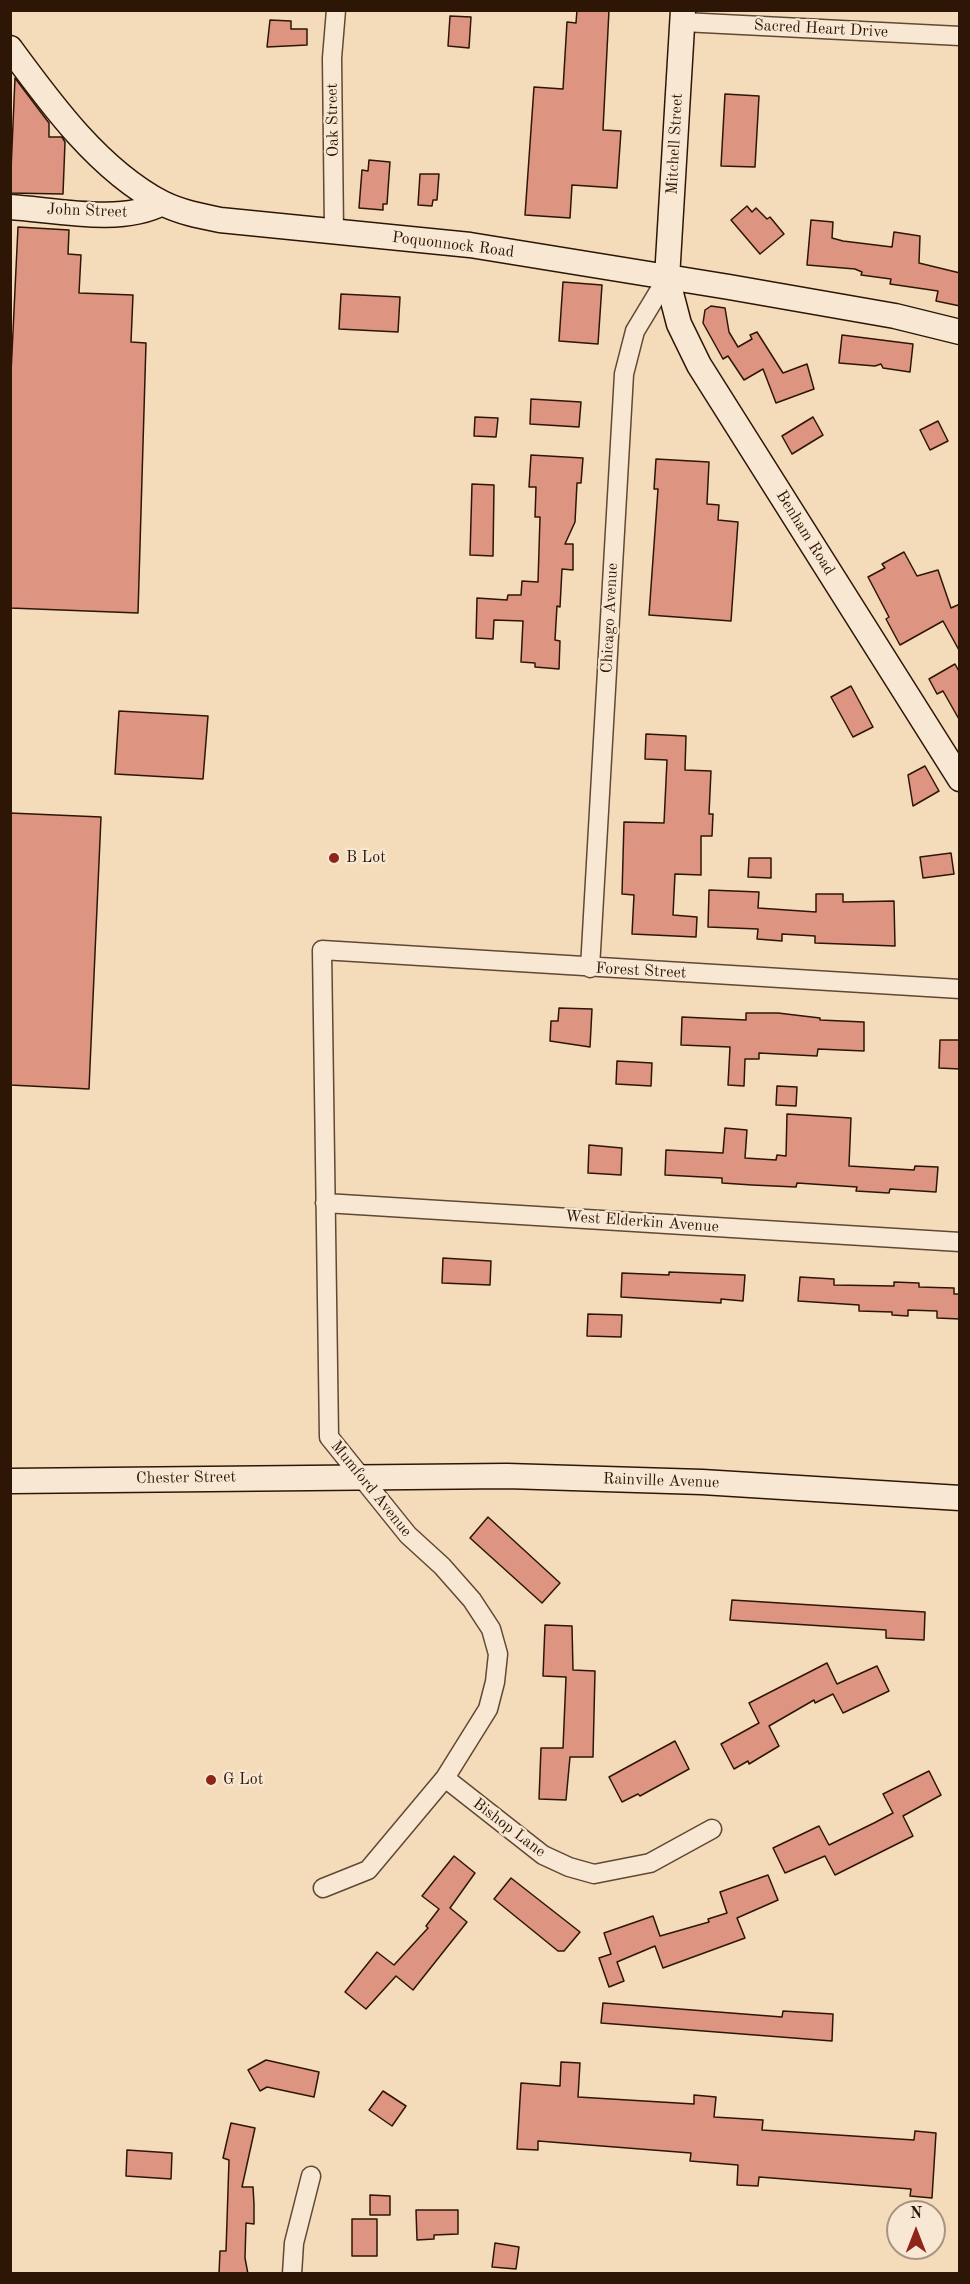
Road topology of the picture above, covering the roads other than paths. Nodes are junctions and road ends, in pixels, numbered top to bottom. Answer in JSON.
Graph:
{"nodes":[{"id":1,"x":336,"y":10,"type":"edge"},
{"id":2,"x":683,"y":16,"type":"edge"},
{"id":3,"x":960,"y":36,"type":"edge"},
{"id":4,"x":10,"y":48,"type":"edge"},
{"id":5,"x":162,"y":203,"type":"junction"},
{"id":6,"x":10,"y":207,"type":"edge"},
{"id":7,"x":334,"y":230,"type":"junction"},
{"id":8,"x":667,"y":278,"type":"junction"},
{"id":9,"x":960,"y":332,"type":"edge"},
{"id":10,"x":960,"y":779,"type":"edge"},
{"id":11,"x":322,"y":950,"type":"joint"},
{"id":12,"x":590,"y":968,"type":"junction"},
{"id":13,"x":960,"y":988,"type":"edge"},
{"id":14,"x":325,"y":1203,"type":"junction"},
{"id":15,"x":960,"y":1242,"type":"edge"},
{"id":16,"x":361,"y":1476,"type":"junction"},
{"id":17,"x":10,"y":1481,"type":"edge"},
{"id":18,"x":960,"y":1498,"type":"edge"},
{"id":19,"x":445,"y":1778,"type":"junction"},
{"id":20,"x":712,"y":1829,"type":"dead end"},
{"id":21,"x":322,"y":1888,"type":"dead end"},
{"id":22,"x":311,"y":2176,"type":"dead end"},
{"id":23,"x":292,"y":2274,"type":"edge"}],
"edges":[{"from":1,"to":7,"type":"street","name":"Oak Street"},
{"from":2,"to":3,"type":"street","name":"Sacred Heart Drive"},
{"from":2,"to":8,"type":"main road","name":"Mitchell Street"},
{"from":4,"to":5,"type":"main road","name":"Poquonnock Road"},
{"from":5,"to":6,"type":"main road","name":"John Street"},
{"from":5,"to":7,"type":"main road","name":"Poquonnock Road"},
{"from":7,"to":8,"type":"main road","name":"Poquonnock Road"},
{"from":8,"to":9,"type":"main road","name":"Poquonnock Road"},
{"from":8,"to":10,"type":"main road","name":"Benham Road"},
{"from":8,"to":12,"type":"street","name":"Chicago Avenue"},
{"from":11,"to":12,"type":"street","name":"Forest Street"},
{"from":11,"to":14,"type":"street","name":"Mumford Avenue"},
{"from":12,"to":13,"type":"street","name":"Forest Street"},
{"from":14,"to":15,"type":"street","name":"West Elderkin Avenue"},
{"from":14,"to":16,"type":"street","name":"Mumford Avenue"},
{"from":16,"to":17,"type":"main road","name":"Chester Street"},
{"from":16,"to":18,"type":"main road","name":"Rainville Avenue"},
{"from":16,"to":19,"type":"street","name":"Mumford Avenue"},
{"from":19,"to":20,"type":"street","name":"Bishop Lane"},
{"from":19,"to":21,"type":"street","name":"Mumford Avenue"},
{"from":22,"to":23,"type":"street"}]}
